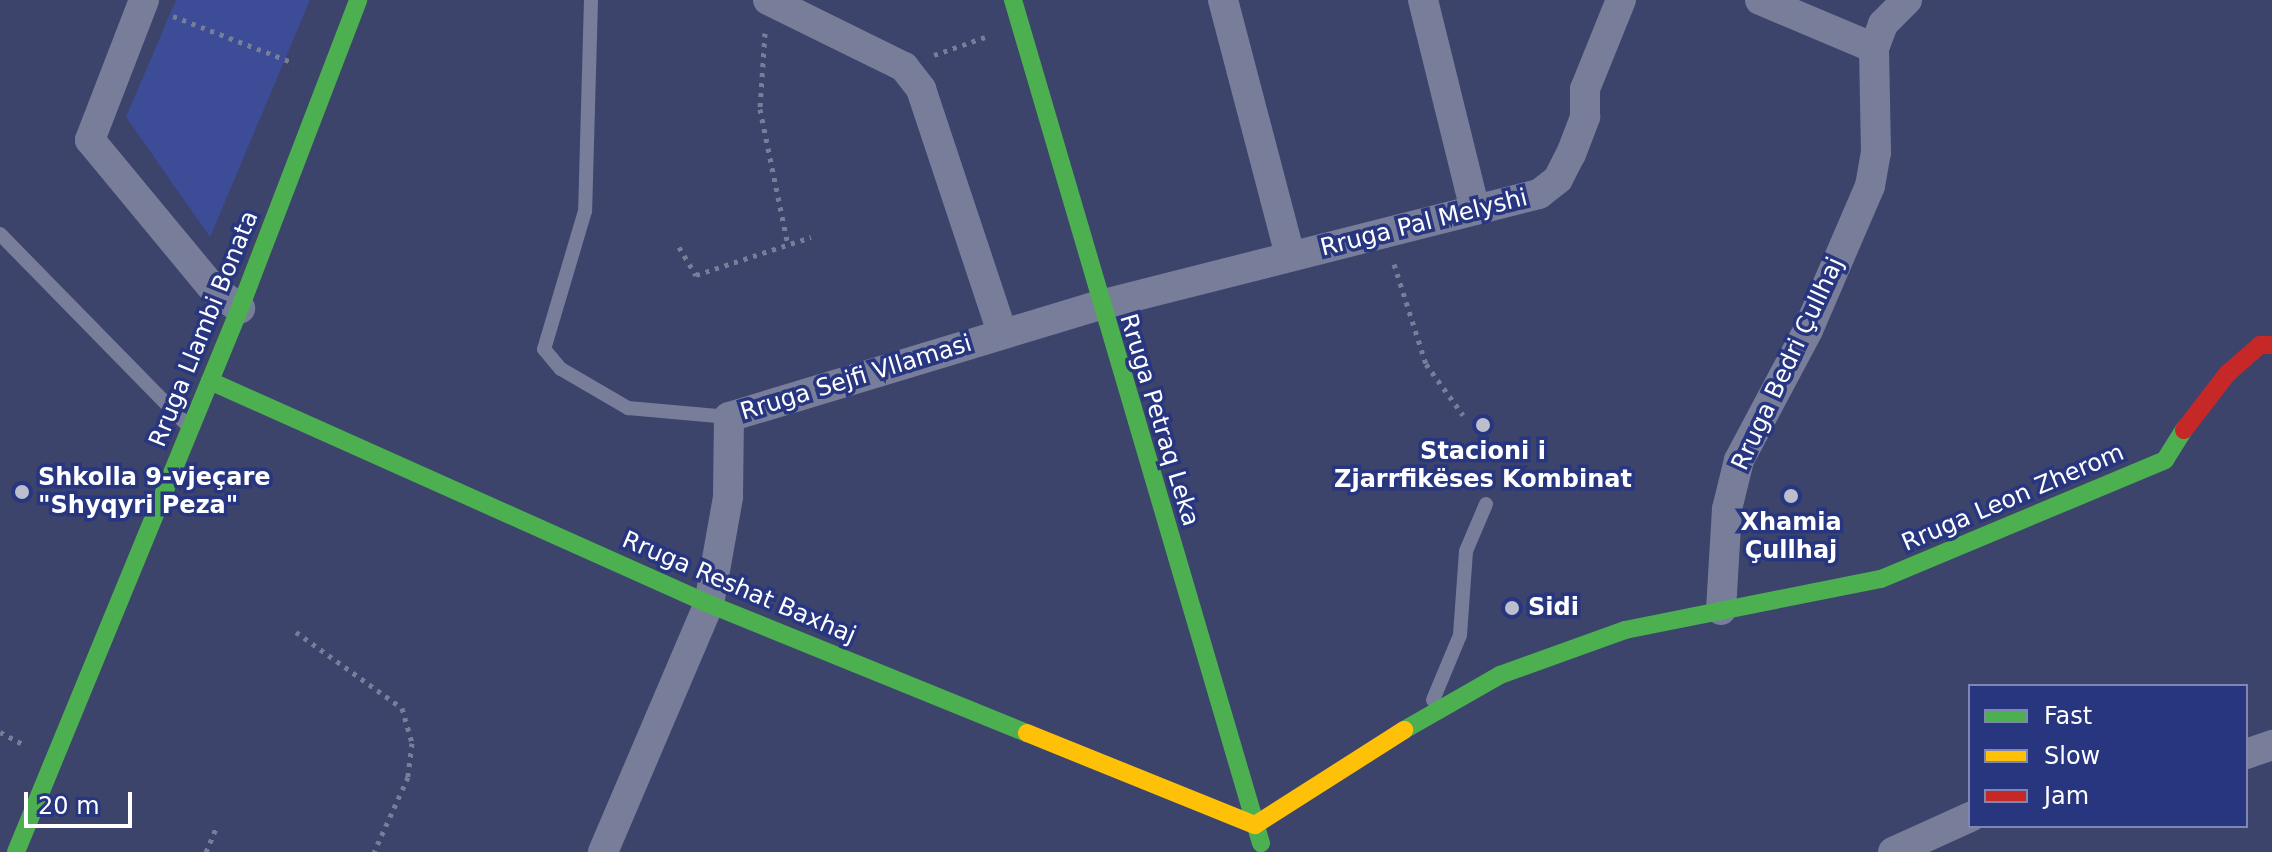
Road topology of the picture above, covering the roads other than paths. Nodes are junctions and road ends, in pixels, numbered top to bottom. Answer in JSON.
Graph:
{"nodes":[{"id":1,"x":358,"y":0,"type":"edge"},
{"id":2,"x":591,"y":0,"type":"edge"},
{"id":3,"x":1013,"y":0,"type":"edge"},
{"id":4,"x":1223,"y":0,"type":"edge"},
{"id":5,"x":1423,"y":0,"type":"edge"},
{"id":6,"x":1621,"y":0,"type":"edge"},
{"id":7,"x":1760,"y":0,"type":"edge"},
{"id":8,"x":1907,"y":0,"type":"edge"},
{"id":9,"x":143,"y":2,"type":"edge"},
{"id":10,"x":766,"y":14,"type":"edge"},
{"id":11,"x":1874,"y":48,"type":"junction"},
{"id":12,"x":1475,"y":210,"type":"junction"},
{"id":13,"x":0,"y":234,"type":"edge"},
{"id":14,"x":1290,"y":256,"type":"junction"},
{"id":15,"x":1100,"y":305,"type":"junction"},
{"id":16,"x":240,"y":308,"type":"junction"},
{"id":17,"x":1002,"y":333,"type":"junction"},
{"id":18,"x":2272,"y":345,"type":"edge"},
{"id":19,"x":210,"y":381,"type":"junction"},
{"id":20,"x":729,"y":417,"type":"junction"},
{"id":21,"x":190,"y":428,"type":"junction"},
{"id":22,"x":1486,"y":504,"type":"dead end"},
{"id":23,"x":709,"y":604,"type":"junction"},
{"id":24,"x":1721,"y":610,"type":"junction"},
{"id":25,"x":1427,"y":715,"type":"junction"},
{"id":26,"x":2272,"y":745,"type":"edge"},
{"id":27,"x":2248,"y":753,"type":"edge"},
{"id":28,"x":1968,"y":818,"type":"edge"},
{"id":29,"x":1255,"y":825,"type":"junction"},
{"id":30,"x":16,"y":852,"type":"edge"},
{"id":31,"x":603,"y":852,"type":"edge"},
{"id":32,"x":1264,"y":852,"type":"edge"},
{"id":33,"x":1893,"y":852,"type":"edge"}],
"edges":[{"from":1,"to":16,"type":"street","name":"Rruga Llambi Bonata"},
{"from":2,"to":20,"type":"lane"},
{"from":3,"to":15,"type":"street","name":"Rruga Petraq Leka"},
{"from":4,"to":14,"type":"street"},
{"from":5,"to":12,"type":"street"},
{"from":6,"to":12,"type":"street","name":"Rruga Pal Melyshi"},
{"from":7,"to":11,"type":"street"},
{"from":8,"to":11,"type":"street"},
{"from":9,"to":16,"type":"street"},
{"from":10,"to":17,"type":"street"},
{"from":11,"to":24,"type":"street","name":"Rruga Bedri Çullhaj"},
{"from":12,"to":14,"type":"street","name":"Rruga Pal Melyshi"},
{"from":13,"to":21,"type":"lane"},
{"from":14,"to":15,"type":"street","name":"Rruga Pal Melyshi"},
{"from":15,"to":17,"type":"street","name":"Rruga Sejfi Vllamasi"},
{"from":15,"to":29,"type":"street","name":"Rruga Petraq Leka"},
{"from":16,"to":19,"type":"street","name":"Rruga Llambi Bonata"},
{"from":17,"to":20,"type":"street","name":"Rruga Sejfi Vllamasi"},
{"from":18,"to":24,"type":"street","name":"Rruga Leon Zherom"},
{"from":19,"to":21,"type":"street","name":"Rruga Llambi Bonata"},
{"from":19,"to":23,"type":"street","name":"Rruga Reshat Baxhaj"},
{"from":20,"to":23,"type":"street","name":"Rruga Sejfi Vllamasi"},
{"from":21,"to":30,"type":"street","name":"Rruga Llambi Bonata"},
{"from":22,"to":25,"type":"lane"},
{"from":23,"to":29,"type":"street","name":"Rruga Reshat Baxhaj"},
{"from":23,"to":31,"type":"street","name":"Rruga Sejfi Vllamasi"},
{"from":24,"to":25,"type":"street"},
{"from":25,"to":29,"type":"street"},
{"from":26,"to":27,"type":"street"},
{"from":28,"to":33,"type":"street"},
{"from":29,"to":32,"type":"street","name":"Rruga Petraq Leka"}]}
